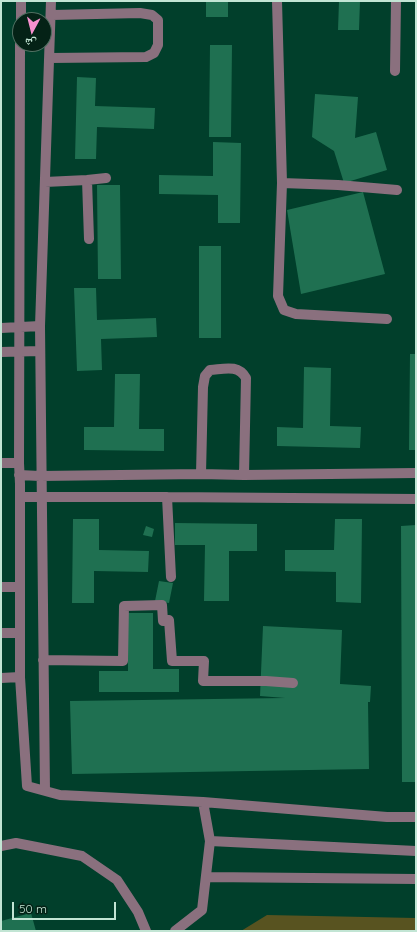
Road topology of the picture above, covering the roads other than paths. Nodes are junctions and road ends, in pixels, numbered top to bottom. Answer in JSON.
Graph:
{"nodes":[{"id":1,"x":21,"y":1,"type":"edge"},
{"id":2,"x":51,"y":1,"type":"edge"},
{"id":3,"x":278,"y":1,"type":"edge"},
{"id":4,"x":396,"y":1,"type":"edge"},
{"id":5,"x":20,"y":12,"type":"edge"},
{"id":6,"x":52,"y":12,"type":"edge"},
{"id":7,"x":52,"y":15,"type":"edge"},
{"id":8,"x":20,"y":52,"type":"edge"},
{"id":9,"x":50,"y":52,"type":"edge"},
{"id":10,"x":50,"y":58,"type":"junction"},
{"id":11,"x":395,"y":71,"type":"dead end"},
{"id":12,"x":106,"y":178,"type":"dead end"},
{"id":13,"x":87,"y":180,"type":"junction"},
{"id":14,"x":45,"y":182,"type":"junction"},
{"id":15,"x":282,"y":183,"type":"junction"},
{"id":16,"x":397,"y":190,"type":"dead end"},
{"id":17,"x":89,"y":239,"type":"dead end"},
{"id":18,"x":387,"y":319,"type":"dead end"},
{"id":19,"x":40,"y":326,"type":"junction"},
{"id":20,"x":1,"y":328,"type":"edge"},
{"id":21,"x":19,"y":328,"type":"junction"},
{"id":22,"x":40,"y":351,"type":"junction"},
{"id":23,"x":1,"y":352,"type":"edge"},
{"id":24,"x":20,"y":352,"type":"junction"},
{"id":25,"x":1,"y":463,"type":"edge"},
{"id":26,"x":19,"y":463,"type":"junction"},
{"id":27,"x":416,"y":473,"type":"edge"},
{"id":28,"x":19,"y":474,"type":"junction"},
{"id":29,"x":201,"y":474,"type":"junction"},
{"id":30,"x":244,"y":475,"type":"junction"},
{"id":31,"x":40,"y":476,"type":"junction"},
{"id":32,"x":42,"y":496,"type":"junction"},
{"id":33,"x":20,"y":497,"type":"junction"},
{"id":34,"x":167,"y":497,"type":"junction"},
{"id":35,"x":416,"y":499,"type":"edge"},
{"id":36,"x":171,"y":577,"type":"dead end"},
{"id":37,"x":1,"y":587,"type":"edge"},
{"id":38,"x":20,"y":588,"type":"junction"},
{"id":39,"x":1,"y":633,"type":"edge"},
{"id":40,"x":20,"y":633,"type":"junction"},
{"id":41,"x":42,"y":660,"type":"junction"},
{"id":42,"x":20,"y":677,"type":"junction"},
{"id":43,"x":1,"y":678,"type":"edge"},
{"id":44,"x":293,"y":683,"type":"dead end"},
{"id":45,"x":44,"y":791,"type":"junction"},
{"id":46,"x":203,"y":802,"type":"junction"},
{"id":47,"x":416,"y":817,"type":"edge"},
{"id":48,"x":210,"y":841,"type":"junction"},
{"id":49,"x":1,"y":846,"type":"edge"},
{"id":50,"x":416,"y":851,"type":"edge"},
{"id":51,"x":207,"y":877,"type":"junction"},
{"id":52,"x":416,"y":879,"type":"edge"},
{"id":53,"x":146,"y":931,"type":"edge"},
{"id":54,"x":175,"y":931,"type":"edge"}],
"edges":[{"from":1,"to":5,"type":"street"},
{"from":2,"to":6,"type":"street"},
{"from":3,"to":15,"type":"street"},
{"from":4,"to":11,"type":"street"},
{"from":7,"to":10,"type":"street"},
{"from":8,"to":21,"type":"street"},
{"from":9,"to":10,"type":"street"},
{"from":10,"to":14,"type":"street"},
{"from":12,"to":13,"type":"street"},
{"from":13,"to":14,"type":"street"},
{"from":13,"to":17,"type":"street"},
{"from":14,"to":19,"type":"street"},
{"from":15,"to":16,"type":"street"},
{"from":15,"to":18,"type":"street"},
{"from":19,"to":21,"type":"street"},
{"from":19,"to":22,"type":"street"},
{"from":20,"to":21,"type":"street"},
{"from":21,"to":24,"type":"street"},
{"from":22,"to":24,"type":"street"},
{"from":22,"to":31,"type":"street"},
{"from":23,"to":24,"type":"street"},
{"from":24,"to":26,"type":"street"},
{"from":25,"to":26,"type":"street"},
{"from":26,"to":28,"type":"street"},
{"from":27,"to":30,"type":"street"},
{"from":28,"to":31,"type":"street"},
{"from":28,"to":33,"type":"street"},
{"from":29,"to":30,"type":"street"},
{"from":29,"to":30,"type":"street"},
{"from":29,"to":31,"type":"street"},
{"from":31,"to":32,"type":"street"},
{"from":32,"to":33,"type":"street"},
{"from":32,"to":34,"type":"street"},
{"from":32,"to":41,"type":"street"},
{"from":33,"to":38,"type":"street"},
{"from":34,"to":35,"type":"street"},
{"from":34,"to":36,"type":"street"},
{"from":37,"to":38,"type":"street"},
{"from":38,"to":40,"type":"street"},
{"from":39,"to":40,"type":"street"},
{"from":40,"to":42,"type":"street"},
{"from":41,"to":44,"type":"street"},
{"from":41,"to":45,"type":"street"},
{"from":42,"to":43,"type":"street"},
{"from":42,"to":45,"type":"street"},
{"from":45,"to":46,"type":"street"},
{"from":46,"to":47,"type":"street"},
{"from":46,"to":48,"type":"street"},
{"from":48,"to":50,"type":"street"},
{"from":48,"to":51,"type":"street"},
{"from":49,"to":53,"type":"street"},
{"from":51,"to":52,"type":"street"},
{"from":51,"to":54,"type":"street"}]}
